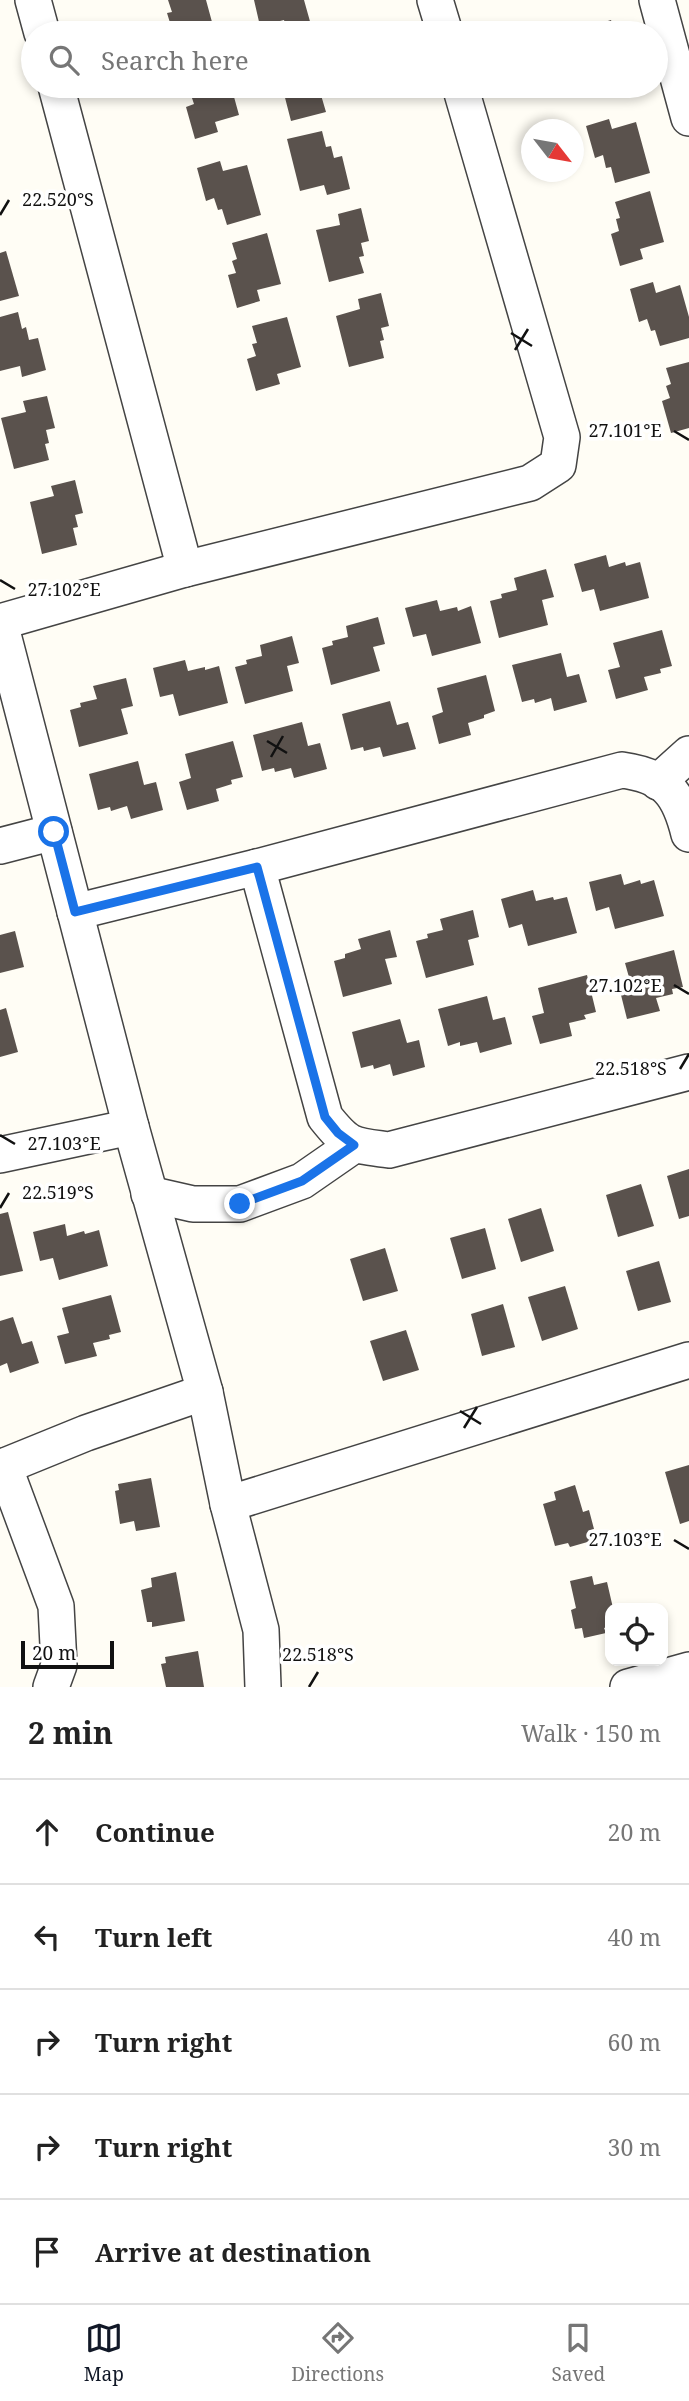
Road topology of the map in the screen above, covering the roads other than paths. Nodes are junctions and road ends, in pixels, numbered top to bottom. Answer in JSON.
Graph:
{"nodes":[{"id":1,"x":33,"y":0,"type":"edge"},
{"id":2,"x":435,"y":0,"type":"edge"},
{"id":3,"x":657,"y":0,"type":"edge"},
{"id":4,"x":39,"y":21,"type":"edge"},
{"id":5,"x":441,"y":21,"type":"edge"},
{"id":6,"x":663,"y":21,"type":"edge"},
{"id":7,"x":668,"y":41,"type":"edge"},
{"id":8,"x":59,"y":98,"type":"edge"},
{"id":9,"x":463,"y":98,"type":"edge"},
{"id":10,"x":689,"y":118,"type":"edge"},
{"id":11,"x":185,"y":569,"type":"junction"},
{"id":12,"x":0,"y":623,"type":"edge"},
{"id":13,"x":689,"y":754,"type":"edge"},
{"id":14,"x":659,"y":782,"type":"junction"},
{"id":15,"x":54,"y":832,"type":"junction"},
{"id":16,"x":689,"y":834,"type":"edge"},
{"id":17,"x":0,"y":846,"type":"edge"},
{"id":18,"x":257,"y":867,"type":"junction"},
{"id":19,"x":75,"y":912,"type":"junction"},
{"id":20,"x":689,"y":1072,"type":"edge"},
{"id":21,"x":131,"y":1127,"type":"junction"},
{"id":22,"x":354,"y":1145,"type":"junction"},
{"id":23,"x":0,"y":1156,"type":"edge"},
{"id":24,"x":149,"y":1194,"type":"junction"},
{"id":25,"x":689,"y":1360,"type":"edge"},
{"id":26,"x":205,"y":1392,"type":"junction"},
{"id":27,"x":2,"y":1467,"type":"edge"},
{"id":28,"x":228,"y":1504,"type":"junction"},
{"id":29,"x":689,"y":1670,"type":"edge"},
{"id":30,"x":51,"y":1687,"type":"edge"},
{"id":31,"x":263,"y":1687,"type":"edge"},
{"id":32,"x":628,"y":1687,"type":"edge"}],
"edges":[{"from":1,"to":4,"type":"street"},
{"from":2,"to":5,"type":"street"},
{"from":3,"to":6,"type":"street"},
{"from":7,"to":10,"type":"street"},
{"from":8,"to":11,"type":"street"},
{"from":9,"to":11,"type":"street"},
{"from":11,"to":12,"type":"street"},
{"from":12,"to":15,"type":"street"},
{"from":13,"to":14,"type":"street"},
{"from":14,"to":16,"type":"street"},
{"from":14,"to":18,"type":"street"},
{"from":15,"to":17,"type":"street"},
{"from":15,"to":19,"type":"street"},
{"from":18,"to":19,"type":"street"},
{"from":18,"to":22,"type":"street"},
{"from":19,"to":21,"type":"street"},
{"from":20,"to":22,"type":"street"},
{"from":21,"to":23,"type":"street"},
{"from":21,"to":24,"type":"street"},
{"from":22,"to":24,"type":"street"},
{"from":24,"to":26,"type":"street"},
{"from":25,"to":28,"type":"street"},
{"from":26,"to":27,"type":"street"},
{"from":26,"to":28,"type":"street"},
{"from":27,"to":30,"type":"street"},
{"from":28,"to":31,"type":"street"},
{"from":29,"to":32,"type":"street"}]}
